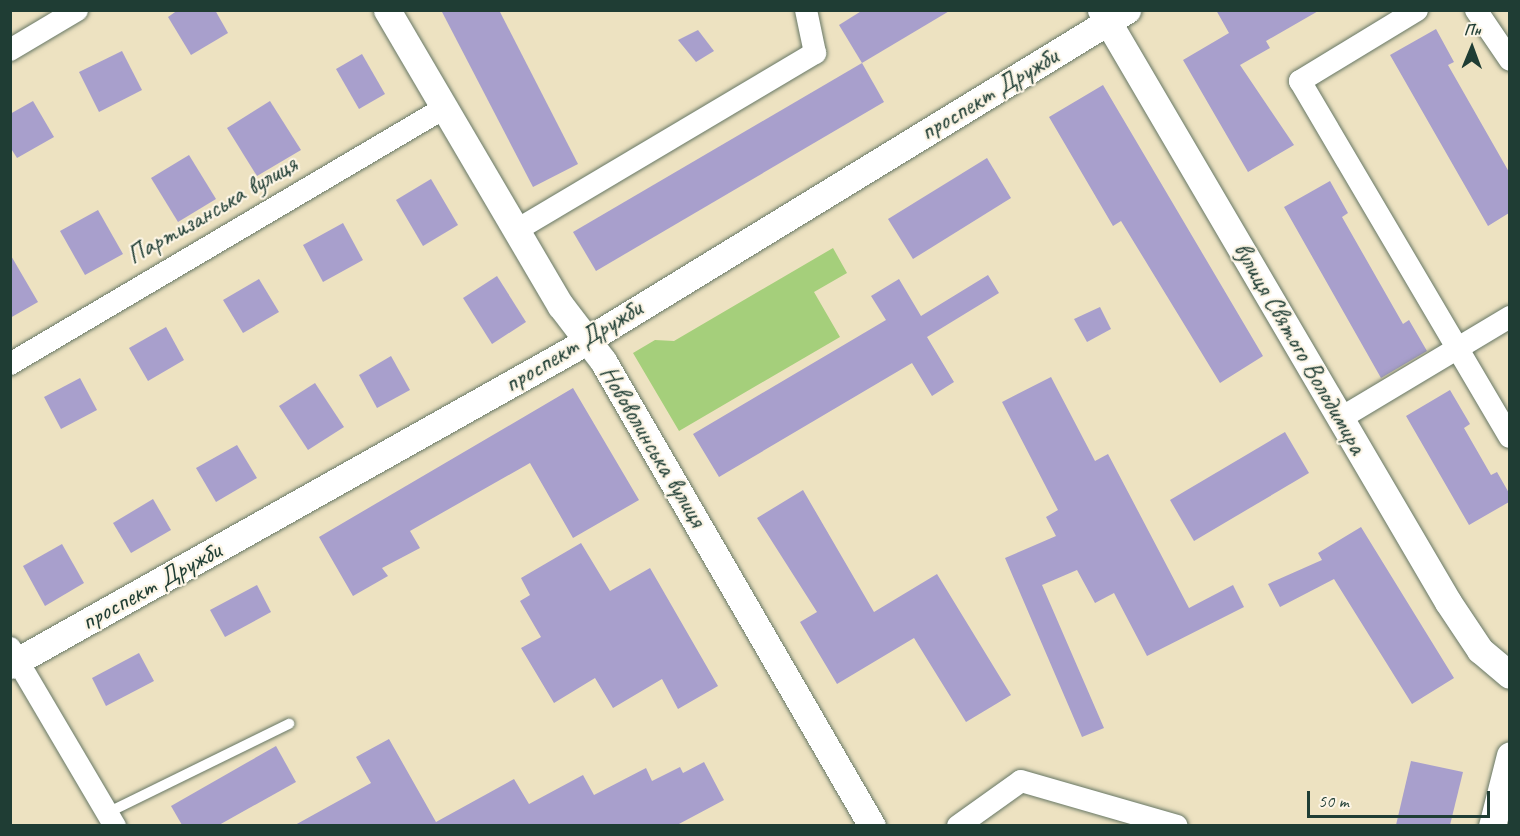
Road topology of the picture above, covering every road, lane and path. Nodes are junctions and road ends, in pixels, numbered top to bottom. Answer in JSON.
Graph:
{"nodes":[{"id":1,"x":77,"y":10,"type":"edge"},
{"id":2,"x":387,"y":10,"type":"edge"},
{"id":3,"x":806,"y":10,"type":"edge"},
{"id":4,"x":1417,"y":10,"type":"edge"},
{"id":5,"x":1476,"y":10,"type":"edge"},
{"id":6,"x":1112,"y":14,"type":"edge"},
{"id":7,"x":10,"y":50,"type":"edge"},
{"id":8,"x":1509,"y":60,"type":"edge"},
{"id":9,"x":444,"y":108,"type":"junction"},
{"id":10,"x":515,"y":231,"type":"junction"},
{"id":11,"x":1509,"y":317,"type":"edge"},
{"id":12,"x":587,"y":339,"type":"junction"},
{"id":13,"x":1457,"y":348,"type":"junction"},
{"id":14,"x":10,"y":364,"type":"edge"},
{"id":15,"x":1341,"y":418,"type":"junction"},
{"id":16,"x":1509,"y":437,"type":"edge"},
{"id":17,"x":13,"y":658,"type":"edge"},
{"id":18,"x":1509,"y":675,"type":"edge"},
{"id":19,"x":289,"y":724,"type":"dead end"},
{"id":20,"x":1509,"y":755,"type":"edge"},
{"id":21,"x":111,"y":819,"type":"edge"},
{"id":22,"x":872,"y":825,"type":"edge"},
{"id":23,"x":958,"y":825,"type":"edge"},
{"id":24,"x":1177,"y":825,"type":"edge"},
{"id":25,"x":1492,"y":825,"type":"edge"}],
"edges":[{"from":1,"to":7,"type":"street"},
{"from":2,"to":9,"type":"street","name":"Нововолинська вулиця"},
{"from":3,"to":10,"type":"street"},
{"from":4,"to":13,"type":"street"},
{"from":5,"to":8,"type":"street"},
{"from":6,"to":12,"type":"street","name":"проспект Дружби"},
{"from":6,"to":15,"type":"street","name":"вулиця Святого Володимира"},
{"from":9,"to":10,"type":"street","name":"Нововолинська вулиця"},
{"from":9,"to":14,"type":"street","name":"Партизанська вулиця"},
{"from":10,"to":12,"type":"street","name":"Нововолинська вулиця"},
{"from":11,"to":13,"type":"street"},
{"from":12,"to":17,"type":"street","name":"проспект Дружби"},
{"from":12,"to":22,"type":"street","name":"Нововолинська вулиця"},
{"from":13,"to":15,"type":"street"},
{"from":13,"to":16,"type":"street"},
{"from":15,"to":18,"type":"street","name":"вулиця Святого Володимира"},
{"from":17,"to":21,"type":"street"},
{"from":19,"to":21,"type":"lane"},
{"from":20,"to":25,"type":"street"},
{"from":23,"to":24,"type":"street"}]}
